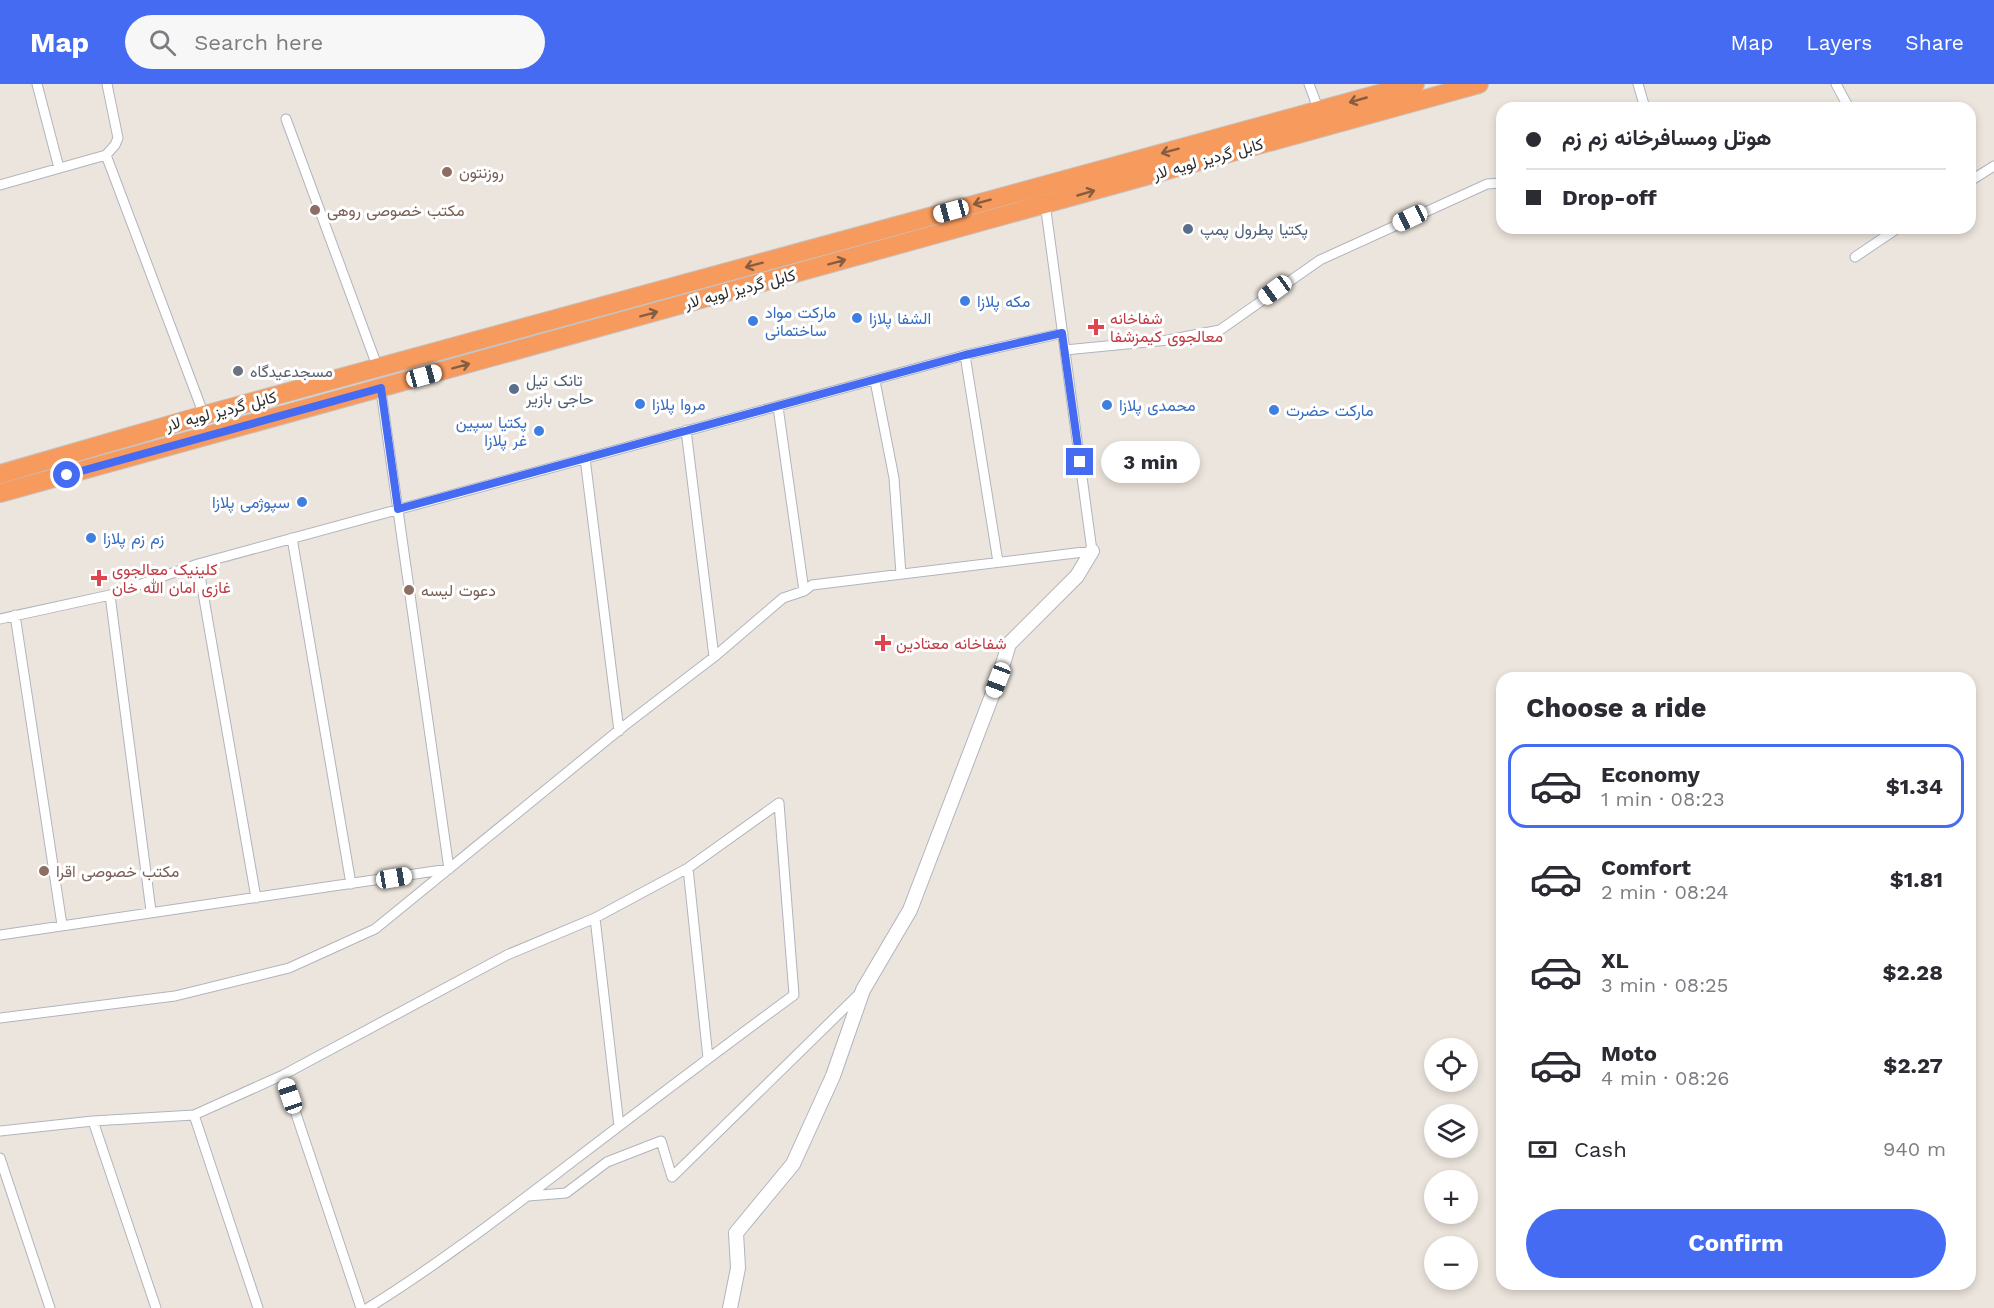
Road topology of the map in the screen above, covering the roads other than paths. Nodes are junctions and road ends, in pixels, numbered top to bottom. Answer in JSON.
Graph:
{"nodes":[{"id":1,"x":37,"y":84,"type":"edge"},
{"id":2,"x":107,"y":84,"type":"edge"},
{"id":3,"x":1309,"y":84,"type":"edge"},
{"id":4,"x":1415,"y":84,"type":"edge"},
{"id":5,"x":1479,"y":84,"type":"edge"},
{"id":6,"x":1638,"y":84,"type":"edge"},
{"id":7,"x":1836,"y":84,"type":"edge"},
{"id":8,"x":1643,"y":102,"type":"edge"},
{"id":9,"x":1846,"y":102,"type":"edge"},
{"id":10,"x":1319,"y":111,"type":"junction"},
{"id":11,"x":286,"y":119,"type":"dead end"},
{"id":12,"x":106,"y":155,"type":"junction"},
{"id":13,"x":1994,"y":166,"type":"edge"},
{"id":14,"x":59,"y":168,"type":"junction"},
{"id":15,"x":1976,"y":177,"type":"edge"},
{"id":16,"x":1496,"y":183,"type":"edge"},
{"id":17,"x":0,"y":185,"type":"edge"},
{"id":18,"x":1042,"y":185,"type":"junction"},
{"id":19,"x":1045,"y":205,"type":"junction"},
{"id":20,"x":1889,"y":234,"type":"edge"},
{"id":21,"x":1855,"y":257,"type":"dead end"},
{"id":22,"x":1062,"y":333,"type":"junction"},
{"id":23,"x":1065,"y":351,"type":"junction"},
{"id":24,"x":965,"y":355,"type":"junction"},
{"id":25,"x":379,"y":369,"type":"junction"},
{"id":26,"x":875,"y":381,"type":"junction"},
{"id":27,"x":381,"y":388,"type":"junction"},
{"id":28,"x":778,"y":407,"type":"junction"},
{"id":29,"x":204,"y":416,"type":"junction"},
{"id":30,"x":686,"y":430,"type":"junction"},
{"id":31,"x":585,"y":458,"type":"junction"},
{"id":32,"x":0,"y":474,"type":"edge"},
{"id":33,"x":0,"y":494,"type":"edge"},
{"id":34,"x":398,"y":509,"type":"junction"},
{"id":35,"x":292,"y":538,"type":"junction"},
{"id":36,"x":1092,"y":551,"type":"junction"},
{"id":37,"x":998,"y":562,"type":"junction"},
{"id":38,"x":198,"y":564,"type":"junction"},
{"id":39,"x":901,"y":574,"type":"junction"},
{"id":40,"x":804,"y":591,"type":"junction"},
{"id":41,"x":110,"y":595,"type":"junction"},
{"id":42,"x":15,"y":615,"type":"junction"},
{"id":43,"x":0,"y":619,"type":"edge"},
{"id":44,"x":714,"y":657,"type":"junction"},
{"id":45,"x":619,"y":731,"type":"junction"},
{"id":46,"x":449,"y":868,"type":"junction"},
{"id":47,"x":688,"y":868,"type":"junction"},
{"id":48,"x":351,"y":884,"type":"junction"},
{"id":49,"x":256,"y":898,"type":"junction"},
{"id":50,"x":151,"y":911,"type":"junction"},
{"id":51,"x":595,"y":918,"type":"junction"},
{"id":52,"x":62,"y":925,"type":"junction"},
{"id":53,"x":0,"y":935,"type":"edge"},
{"id":54,"x":863,"y":990,"type":"junction"},
{"id":55,"x":0,"y":1018,"type":"edge"},
{"id":56,"x":708,"y":1058,"type":"junction"},
{"id":57,"x":283,"y":1075,"type":"junction"},
{"id":58,"x":194,"y":1116,"type":"junction"},
{"id":59,"x":93,"y":1121,"type":"junction"},
{"id":60,"x":619,"y":1126,"type":"junction"},
{"id":61,"x":0,"y":1131,"type":"edge"},
{"id":62,"x":0,"y":1158,"type":"edge"},
{"id":63,"x":526,"y":1197,"type":"junction"},
{"id":64,"x":50,"y":1308,"type":"edge"},
{"id":65,"x":156,"y":1308,"type":"edge"},
{"id":66,"x":258,"y":1308,"type":"edge"},
{"id":67,"x":361,"y":1308,"type":"edge"},
{"id":68,"x":368,"y":1308,"type":"edge"},
{"id":69,"x":730,"y":1308,"type":"edge"}],
"edges":[{"from":1,"to":14,"type":"street"},
{"from":2,"to":12,"type":"street"},
{"from":3,"to":10,"type":"street"},
{"from":4,"to":10,"type":"highway","name":"کابل گردیز لویه لار","one_way":true},
{"from":19,"to":5,"type":"highway","name":"کابل گردیز لویه لار","one_way":true},
{"from":6,"to":8,"type":"street"},
{"from":7,"to":9,"type":"street"},
{"from":10,"to":18,"type":"highway","name":"کابل گردیز لویه لار","one_way":true},
{"from":11,"to":25,"type":"street"},
{"from":12,"to":14,"type":"street"},
{"from":12,"to":29,"type":"street"},
{"from":13,"to":15,"type":"street"},
{"from":14,"to":17,"type":"street"},
{"from":16,"to":23,"type":"street"},
{"from":18,"to":19,"type":"street"},
{"from":18,"to":25,"type":"highway","name":"کابل گردیز لویه لار","one_way":true},
{"from":19,"to":22,"type":"street"},
{"from":27,"to":19,"type":"highway","name":"کابل گردیز لویه لار","one_way":true},
{"from":20,"to":21,"type":"street"},
{"from":22,"to":23,"type":"street"},
{"from":22,"to":24,"type":"street"},
{"from":23,"to":36,"type":"street"},
{"from":24,"to":26,"type":"street"},
{"from":24,"to":37,"type":"street"},
{"from":25,"to":27,"type":"street"},
{"from":25,"to":29,"type":"highway","name":"کابل گردیز لویه لار"},
{"from":26,"to":28,"type":"street"},
{"from":26,"to":39,"type":"street"},
{"from":27,"to":33,"type":"highway","name":"کابل گردیز لویه لار"},
{"from":27,"to":34,"type":"street"},
{"from":28,"to":30,"type":"street"},
{"from":28,"to":40,"type":"street"},
{"from":29,"to":32,"type":"highway","name":"کابل گردیز لویه لار"},
{"from":30,"to":31,"type":"street"},
{"from":30,"to":44,"type":"street"},
{"from":31,"to":34,"type":"street"},
{"from":31,"to":45,"type":"street"},
{"from":34,"to":35,"type":"street"},
{"from":34,"to":46,"type":"street"},
{"from":35,"to":38,"type":"street"},
{"from":35,"to":48,"type":"street"},
{"from":36,"to":37,"type":"street"},
{"from":36,"to":54,"type":"street"},
{"from":37,"to":39,"type":"street"},
{"from":38,"to":41,"type":"street"},
{"from":38,"to":49,"type":"street"},
{"from":39,"to":40,"type":"street"},
{"from":40,"to":44,"type":"street"},
{"from":41,"to":42,"type":"street"},
{"from":41,"to":50,"type":"street"},
{"from":42,"to":43,"type":"street"},
{"from":42,"to":52,"type":"street"},
{"from":44,"to":45,"type":"street"},
{"from":45,"to":46,"type":"street"},
{"from":46,"to":48,"type":"street"},
{"from":46,"to":55,"type":"street"},
{"from":47,"to":51,"type":"street"},
{"from":47,"to":56,"type":"street"},
{"from":47,"to":56,"type":"street"},
{"from":48,"to":49,"type":"street"},
{"from":49,"to":50,"type":"street"},
{"from":50,"to":52,"type":"street"},
{"from":51,"to":57,"type":"street"},
{"from":51,"to":60,"type":"street"},
{"from":52,"to":53,"type":"street"},
{"from":54,"to":63,"type":"street"},
{"from":54,"to":69,"type":"street"},
{"from":56,"to":60,"type":"street"},
{"from":57,"to":58,"type":"street"},
{"from":57,"to":67,"type":"street"},
{"from":58,"to":59,"type":"street"},
{"from":58,"to":66,"type":"street"},
{"from":59,"to":61,"type":"street"},
{"from":59,"to":65,"type":"street"},
{"from":60,"to":63,"type":"street"},
{"from":62,"to":64,"type":"street"},
{"from":63,"to":68,"type":"street"}]}
